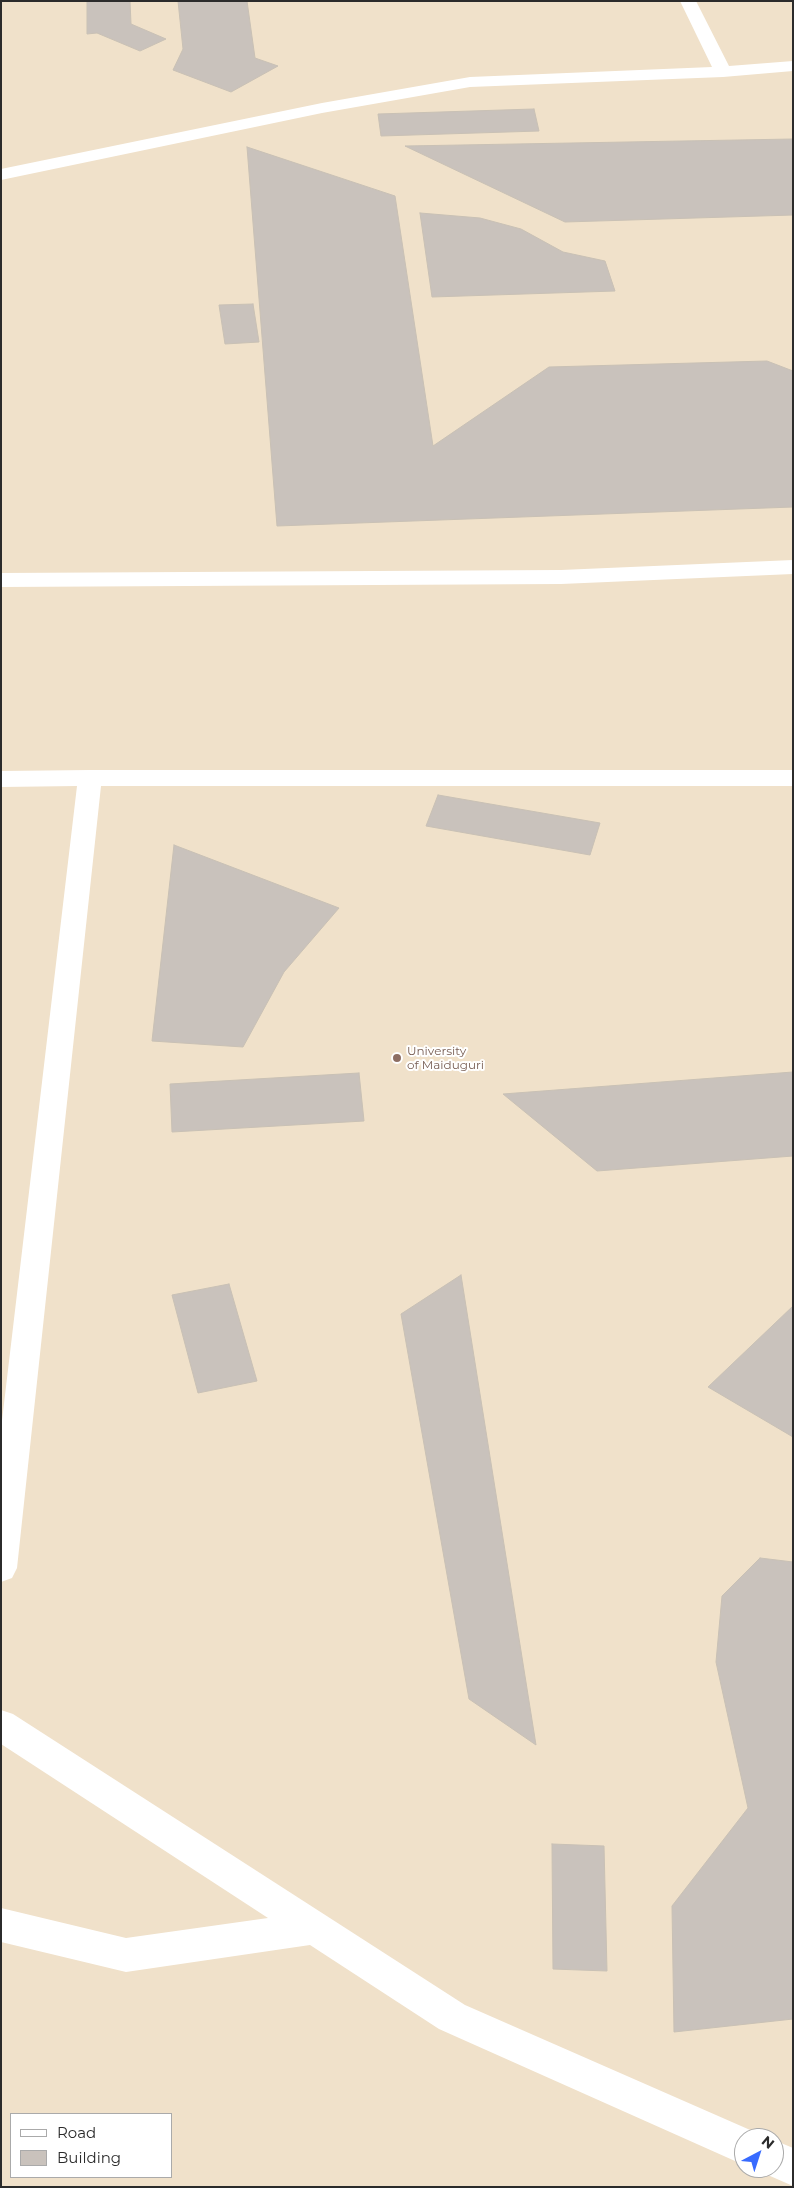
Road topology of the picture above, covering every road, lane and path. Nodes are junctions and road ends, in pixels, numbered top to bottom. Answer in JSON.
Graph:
{"nodes":[{"id":1,"x":688,"y":1,"type":"edge"},
{"id":2,"x":793,"y":66,"type":"edge"},
{"id":3,"x":722,"y":72,"type":"junction"},
{"id":4,"x":1,"y":175,"type":"edge"},
{"id":5,"x":793,"y":567,"type":"edge"},
{"id":6,"x":1,"y":580,"type":"edge"},
{"id":7,"x":90,"y":778,"type":"junction"},
{"id":8,"x":793,"y":778,"type":"edge"},
{"id":9,"x":1,"y":779,"type":"edge"},
{"id":10,"x":1,"y":1568,"type":"edge"},
{"id":11,"x":1,"y":1725,"type":"edge"},
{"id":12,"x":1,"y":1925,"type":"edge"},
{"id":13,"x":315,"y":1928,"type":"junction"},
{"id":14,"x":734,"y":2142,"type":"edge"}],
"edges":[{"from":1,"to":3,"type":"street"},
{"from":2,"to":3,"type":"street"},
{"from":3,"to":4,"type":"street"},
{"from":5,"to":6,"type":"street"},
{"from":7,"to":8,"type":"street"},
{"from":7,"to":9,"type":"street"},
{"from":7,"to":10,"type":"street"},
{"from":11,"to":13,"type":"street"},
{"from":12,"to":13,"type":"street"},
{"from":13,"to":14,"type":"street"}]}
